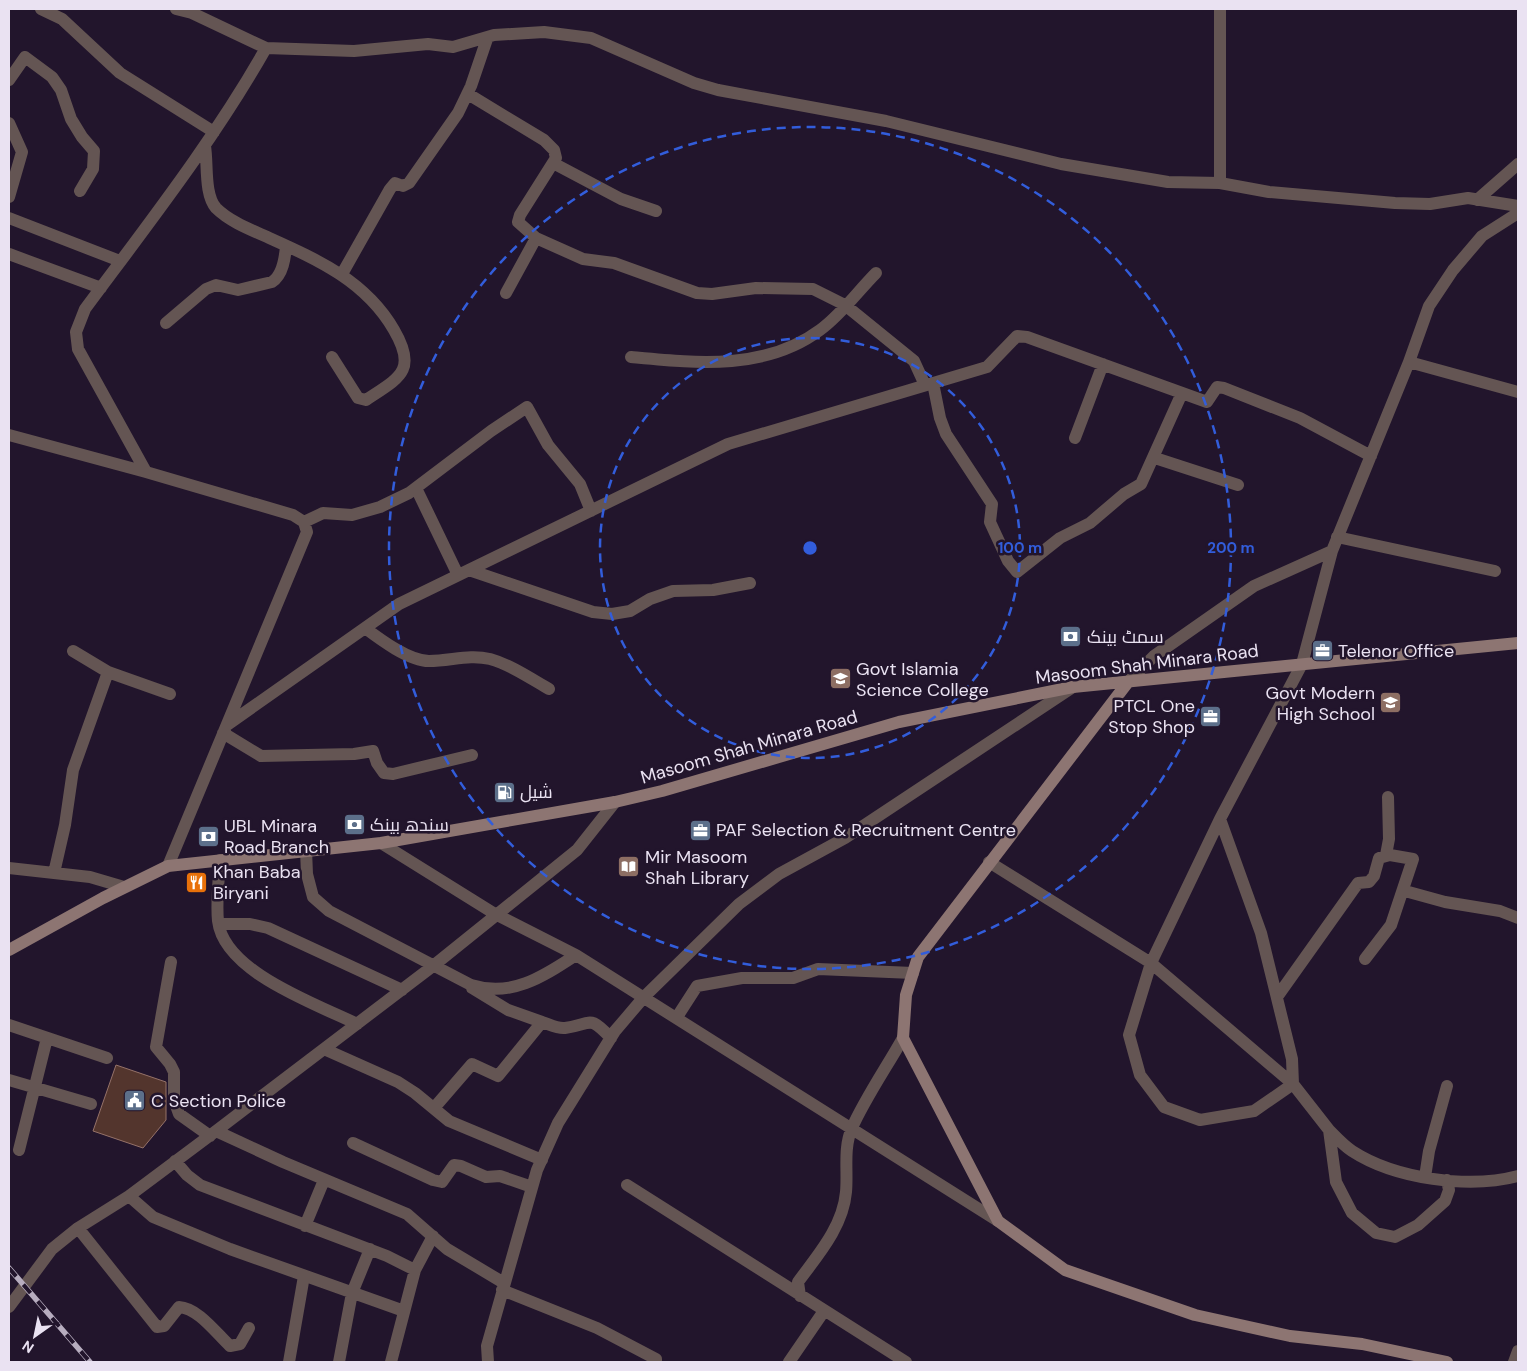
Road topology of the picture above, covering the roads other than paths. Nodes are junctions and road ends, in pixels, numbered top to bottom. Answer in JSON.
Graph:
{"nodes":[{"id":1,"x":41,"y":9,"type":"edge"},
{"id":2,"x":176,"y":9,"type":"edge"},
{"id":3,"x":1220,"y":9,"type":"edge"},
{"id":4,"x":194,"y":11,"type":"edge"},
{"id":5,"x":487,"y":39,"type":"junction"},
{"id":6,"x":266,"y":48,"type":"junction"},
{"id":7,"x":9,"y":80,"type":"edge"},
{"id":8,"x":468,"y":94,"type":"junction"},
{"id":9,"x":9,"y":124,"type":"edge"},
{"id":10,"x":214,"y":132,"type":"junction"},
{"id":11,"x":205,"y":146,"type":"junction"},
{"id":12,"x":553,"y":163,"type":"junction"},
{"id":13,"x":1518,"y":164,"type":"edge"},
{"id":14,"x":1220,"y":183,"type":"junction"},
{"id":15,"x":80,"y":191,"type":"dead end"},
{"id":16,"x":9,"y":197,"type":"edge"},
{"id":17,"x":1477,"y":200,"type":"junction"},
{"id":18,"x":1518,"y":206,"type":"edge"},
{"id":19,"x":656,"y":211,"type":"dead end"},
{"id":20,"x":1518,"y":213,"type":"edge"},
{"id":21,"x":9,"y":218,"type":"edge"},
{"id":22,"x":536,"y":238,"type":"junction"},
{"id":23,"x":286,"y":246,"type":"junction"},
{"id":24,"x":9,"y":254,"type":"edge"},
{"id":25,"x":120,"y":262,"type":"junction"},
{"id":26,"x":876,"y":273,"type":"dead end"},
{"id":27,"x":342,"y":274,"type":"junction"},
{"id":28,"x":100,"y":288,"type":"junction"},
{"id":29,"x":506,"y":293,"type":"dead end"},
{"id":30,"x":845,"y":305,"type":"junction"},
{"id":31,"x":166,"y":323,"type":"dead end"},
{"id":32,"x":332,"y":357,"type":"dead end"},
{"id":33,"x":631,"y":357,"type":"dead end"},
{"id":34,"x":1409,"y":362,"type":"junction"},
{"id":35,"x":1103,"y":364,"type":"junction"},
{"id":36,"x":929,"y":384,"type":"junction"},
{"id":37,"x":1518,"y":392,"type":"edge"},
{"id":38,"x":1182,"y":393,"type":"junction"},
{"id":39,"x":9,"y":434,"type":"edge"},
{"id":40,"x":1075,"y":438,"type":"dead end"},
{"id":41,"x":1371,"y":456,"type":"junction"},
{"id":42,"x":1155,"y":458,"type":"junction"},
{"id":43,"x":146,"y":472,"type":"junction"},
{"id":44,"x":1238,"y":485,"type":"dead end"},
{"id":45,"x":416,"y":488,"type":"junction"},
{"id":46,"x":590,"y":511,"type":"junction"},
{"id":47,"x":304,"y":522,"type":"junction"},
{"id":48,"x":1337,"y":537,"type":"junction"},
{"id":49,"x":1332,"y":550,"type":"junction"},
{"id":50,"x":1495,"y":571,"type":"dead end"},
{"id":51,"x":464,"y":573,"type":"junction"},
{"id":52,"x":750,"y":583,"type":"dead end"},
{"id":53,"x":365,"y":628,"type":"junction"},
{"id":54,"x":1518,"y":643,"type":"edge"},
{"id":55,"x":73,"y":651,"type":"dead end"},
{"id":56,"x":1302,"y":664,"type":"junction"},
{"id":57,"x":108,"y":672,"type":"junction"},
{"id":58,"x":1128,"y":682,"type":"junction"},
{"id":59,"x":1073,"y":687,"type":"junction"},
{"id":60,"x":549,"y":689,"type":"dead end"},
{"id":61,"x":170,"y":694,"type":"dead end"},
{"id":62,"x":225,"y":729,"type":"junction"},
{"id":63,"x":472,"y":755,"type":"dead end"},
{"id":64,"x":1388,"y":797,"type":"dead end"},
{"id":65,"x":615,"y":802,"type":"junction"},
{"id":66,"x":1220,"y":819,"type":"junction"},
{"id":67,"x":382,"y":843,"type":"junction"},
{"id":68,"x":306,"y":850,"type":"junction"},
{"id":69,"x":1386,"y":855,"type":"junction"},
{"id":70,"x":220,"y":860,"type":"junction"},
{"id":71,"x":989,"y":862,"type":"junction"},
{"id":72,"x":168,"y":866,"type":"junction"},
{"id":73,"x":9,"y":868,"type":"edge"},
{"id":74,"x":54,"y":873,"type":"junction"},
{"id":75,"x":124,"y":887,"type":"junction"},
{"id":76,"x":1405,"y":891,"type":"junction"},
{"id":77,"x":495,"y":914,"type":"junction"},
{"id":78,"x":1518,"y":918,"type":"edge"},
{"id":79,"x":219,"y":924,"type":"junction"},
{"id":80,"x":9,"y":950,"type":"edge"},
{"id":81,"x":576,"y":955,"type":"junction"},
{"id":82,"x":1365,"y":959,"type":"dead end"},
{"id":83,"x":171,"y":962,"type":"dead end"},
{"id":84,"x":1151,"y":962,"type":"junction"},
{"id":85,"x":433,"y":966,"type":"junction"},
{"id":86,"x":913,"y":974,"type":"junction"},
{"id":87,"x":471,"y":985,"type":"junction"},
{"id":88,"x":402,"y":990,"type":"junction"},
{"id":89,"x":644,"y":996,"type":"junction"},
{"id":90,"x":1277,"y":997,"type":"junction"},
{"id":91,"x":677,"y":1017,"type":"junction"},
{"id":92,"x":542,"y":1022,"type":"junction"},
{"id":93,"x":357,"y":1024,"type":"junction"},
{"id":94,"x":9,"y":1025,"type":"edge"},
{"id":95,"x":47,"y":1038,"type":"junction"},
{"id":96,"x":610,"y":1038,"type":"junction"},
{"id":97,"x":904,"y":1038,"type":"junction"},
{"id":98,"x":324,"y":1049,"type":"junction"},
{"id":99,"x":107,"y":1058,"type":"dead end"},
{"id":100,"x":9,"y":1080,"type":"edge"},
{"id":101,"x":1293,"y":1084,"type":"junction"},
{"id":102,"x":1447,"y":1086,"type":"dead end"},
{"id":103,"x":35,"y":1088,"type":"junction"},
{"id":104,"x":91,"y":1104,"type":"dead end"},
{"id":105,"x":434,"y":1108,"type":"junction"},
{"id":106,"x":851,"y":1129,"type":"junction"},
{"id":107,"x":1329,"y":1130,"type":"junction"},
{"id":108,"x":213,"y":1134,"type":"junction"},
{"id":109,"x":353,"y":1143,"type":"dead end"},
{"id":110,"x":19,"y":1150,"type":"dead end"},
{"id":111,"x":542,"y":1160,"type":"junction"},
{"id":112,"x":175,"y":1161,"type":"junction"},
{"id":113,"x":1518,"y":1163,"type":"edge"},
{"id":114,"x":1515,"y":1176,"type":"edge"},
{"id":115,"x":1425,"y":1177,"type":"junction"},
{"id":116,"x":324,"y":1180,"type":"junction"},
{"id":117,"x":1447,"y":1180,"type":"junction"},
{"id":118,"x":627,"y":1185,"type":"dead end"},
{"id":119,"x":532,"y":1187,"type":"junction"},
{"id":120,"x":129,"y":1196,"type":"junction"},
{"id":121,"x":998,"y":1220,"type":"junction"},
{"id":122,"x":305,"y":1226,"type":"junction"},
{"id":123,"x":78,"y":1228,"type":"junction"},
{"id":124,"x":433,"y":1236,"type":"junction"},
{"id":125,"x":370,"y":1249,"type":"junction"},
{"id":126,"x":415,"y":1270,"type":"junction"},
{"id":127,"x":304,"y":1276,"type":"junction"},
{"id":128,"x":503,"y":1286,"type":"junction"},
{"id":129,"x":352,"y":1293,"type":"junction"},
{"id":130,"x":800,"y":1296,"type":"junction"},
{"id":131,"x":9,"y":1307,"type":"edge"},
{"id":132,"x":404,"y":1311,"type":"junction"},
{"id":133,"x":824,"y":1311,"type":"junction"},
{"id":134,"x":249,"y":1328,"type":"dead end"},
{"id":135,"x":1518,"y":1351,"type":"edge"},
{"id":136,"x":289,"y":1362,"type":"edge"},
{"id":137,"x":339,"y":1362,"type":"edge"},
{"id":138,"x":391,"y":1362,"type":"edge"},
{"id":139,"x":488,"y":1362,"type":"edge"},
{"id":140,"x":656,"y":1362,"type":"edge"},
{"id":141,"x":789,"y":1362,"type":"edge"},
{"id":142,"x":906,"y":1362,"type":"edge"},
{"id":143,"x":1447,"y":1362,"type":"edge"},
{"id":144,"x":1514,"y":1362,"type":"edge"}],
"edges":[{"from":1,"to":10,"type":"street"},
{"from":2,"to":4,"type":"street"},
{"from":3,"to":14,"type":"street"},
{"from":4,"to":6,"type":"street"},
{"from":5,"to":6,"type":"street"},
{"from":5,"to":8,"type":"street"},
{"from":5,"to":14,"type":"street"},
{"from":6,"to":10,"type":"street"},
{"from":7,"to":15,"type":"street"},
{"from":8,"to":12,"type":"street"},
{"from":8,"to":27,"type":"street"},
{"from":9,"to":16,"type":"street"},
{"from":10,"to":11,"type":"street"},
{"from":11,"to":23,"type":"street"},
{"from":11,"to":25,"type":"street"},
{"from":12,"to":19,"type":"street"},
{"from":12,"to":22,"type":"street"},
{"from":13,"to":17,"type":"street"},
{"from":14,"to":17,"type":"street"},
{"from":17,"to":18,"type":"street"},
{"from":20,"to":34,"type":"street"},
{"from":21,"to":25,"type":"street"},
{"from":22,"to":29,"type":"street"},
{"from":22,"to":30,"type":"street"},
{"from":23,"to":27,"type":"street"},
{"from":23,"to":31,"type":"street"},
{"from":24,"to":28,"type":"street"},
{"from":25,"to":28,"type":"street"},
{"from":26,"to":30,"type":"street"},
{"from":27,"to":32,"type":"street"},
{"from":28,"to":43,"type":"street"},
{"from":30,"to":33,"type":"street"},
{"from":30,"to":36,"type":"street"},
{"from":34,"to":37,"type":"street"},
{"from":34,"to":41,"type":"street"},
{"from":35,"to":36,"type":"street"},
{"from":35,"to":38,"type":"street"},
{"from":35,"to":40,"type":"street"},
{"from":36,"to":42,"type":"street"},
{"from":36,"to":46,"type":"street"},
{"from":38,"to":41,"type":"street"},
{"from":38,"to":42,"type":"street"},
{"from":39,"to":43,"type":"street"},
{"from":41,"to":48,"type":"street"},
{"from":42,"to":44,"type":"street"},
{"from":43,"to":47,"type":"street"},
{"from":45,"to":46,"type":"street"},
{"from":45,"to":47,"type":"street"},
{"from":45,"to":51,"type":"street"},
{"from":46,"to":51,"type":"street"},
{"from":47,"to":62,"type":"street"},
{"from":48,"to":49,"type":"street"},
{"from":48,"to":50,"type":"street"},
{"from":49,"to":56,"type":"street"},
{"from":49,"to":58,"type":"street"},
{"from":51,"to":52,"type":"street"},
{"from":51,"to":53,"type":"street"},
{"from":53,"to":60,"type":"street"},
{"from":53,"to":62,"type":"street"},
{"from":54,"to":56,"type":"main road","name":"Masoom Shah Minara Road"},
{"from":55,"to":57,"type":"street"},
{"from":56,"to":58,"type":"main road","name":"Masoom Shah Minara Road"},
{"from":56,"to":66,"type":"street"},
{"from":57,"to":61,"type":"street"},
{"from":57,"to":74,"type":"street"},
{"from":58,"to":59,"type":"main road","name":"Masoom Shah Minara Road"},
{"from":58,"to":71,"type":"main road"},
{"from":59,"to":65,"type":"main road","name":"Masoom Shah Minara Road"},
{"from":59,"to":89,"type":"street"},
{"from":62,"to":63,"type":"street"},
{"from":62,"to":72,"type":"street"},
{"from":64,"to":69,"type":"street"},
{"from":65,"to":67,"type":"main road","name":"Masoom Shah Minara Road"},
{"from":65,"to":77,"type":"street"},
{"from":66,"to":84,"type":"street"},
{"from":66,"to":90,"type":"street"},
{"from":67,"to":68,"type":"main road","name":"Masoom Shah Minara Road"},
{"from":67,"to":77,"type":"street"},
{"from":68,"to":70,"type":"main road","name":"Masoom Shah Minara Road"},
{"from":68,"to":85,"type":"street"},
{"from":69,"to":76,"type":"street"},
{"from":69,"to":90,"type":"street"},
{"from":70,"to":72,"type":"main road","name":"Masoom Shah Minara Road"},
{"from":70,"to":79,"type":"street"},
{"from":71,"to":84,"type":"street"},
{"from":71,"to":86,"type":"main road"},
{"from":72,"to":75,"type":"main road","name":"Masoom Shah Minara Road"},
{"from":73,"to":74,"type":"street"},
{"from":74,"to":75,"type":"street"},
{"from":75,"to":80,"type":"main road","name":"Masoom Shah Minara Road"},
{"from":76,"to":78,"type":"street"},
{"from":76,"to":82,"type":"street"},
{"from":77,"to":81,"type":"street"},
{"from":77,"to":85,"type":"street"},
{"from":79,"to":88,"type":"street"},
{"from":79,"to":93,"type":"street"},
{"from":81,"to":87,"type":"street"},
{"from":81,"to":89,"type":"street"},
{"from":83,"to":108,"type":"street"},
{"from":84,"to":101,"type":"street"},
{"from":84,"to":101,"type":"street"},
{"from":85,"to":87,"type":"street"},
{"from":85,"to":88,"type":"street"},
{"from":86,"to":91,"type":"street"},
{"from":86,"to":97,"type":"main road"},
{"from":87,"to":92,"type":"street"},
{"from":88,"to":93,"type":"street"},
{"from":89,"to":91,"type":"street"},
{"from":89,"to":96,"type":"street"},
{"from":90,"to":101,"type":"street"},
{"from":91,"to":106,"type":"street"},
{"from":92,"to":96,"type":"street"},
{"from":92,"to":105,"type":"street"},
{"from":93,"to":98,"type":"street"},
{"from":94,"to":95,"type":"street"},
{"from":95,"to":99,"type":"street"},
{"from":95,"to":103,"type":"street"},
{"from":96,"to":111,"type":"street"},
{"from":97,"to":106,"type":"street"},
{"from":97,"to":121,"type":"main road"},
{"from":98,"to":105,"type":"street"},
{"from":98,"to":108,"type":"street"},
{"from":100,"to":103,"type":"street"},
{"from":101,"to":107,"type":"street"},
{"from":102,"to":115,"type":"street"},
{"from":103,"to":104,"type":"street"},
{"from":103,"to":110,"type":"street"},
{"from":105,"to":111,"type":"street"},
{"from":106,"to":121,"type":"street"},
{"from":106,"to":130,"type":"street"},
{"from":107,"to":115,"type":"street"},
{"from":107,"to":117,"type":"street"},
{"from":108,"to":112,"type":"street"},
{"from":108,"to":116,"type":"street"},
{"from":109,"to":119,"type":"street"},
{"from":111,"to":119,"type":"street"},
{"from":112,"to":120,"type":"street"},
{"from":112,"to":122,"type":"street"},
{"from":113,"to":114,"type":"street"},
{"from":114,"to":117,"type":"street"},
{"from":115,"to":117,"type":"street"},
{"from":116,"to":122,"type":"street"},
{"from":116,"to":124,"type":"street"},
{"from":118,"to":130,"type":"street"},
{"from":119,"to":128,"type":"street"},
{"from":120,"to":123,"type":"street"},
{"from":120,"to":127,"type":"street"},
{"from":121,"to":143,"type":"main road"},
{"from":122,"to":125,"type":"street"},
{"from":123,"to":131,"type":"street"},
{"from":123,"to":134,"type":"street"},
{"from":124,"to":126,"type":"street"},
{"from":124,"to":128,"type":"street"},
{"from":125,"to":126,"type":"street"},
{"from":125,"to":129,"type":"street"},
{"from":126,"to":132,"type":"street"},
{"from":127,"to":129,"type":"street"},
{"from":127,"to":136,"type":"street"},
{"from":128,"to":139,"type":"street"},
{"from":128,"to":140,"type":"street"},
{"from":129,"to":132,"type":"street"},
{"from":129,"to":137,"type":"street"},
{"from":130,"to":133,"type":"street"},
{"from":132,"to":138,"type":"street"},
{"from":133,"to":141,"type":"street"},
{"from":133,"to":142,"type":"street"},
{"from":135,"to":144,"type":"street"}]}
